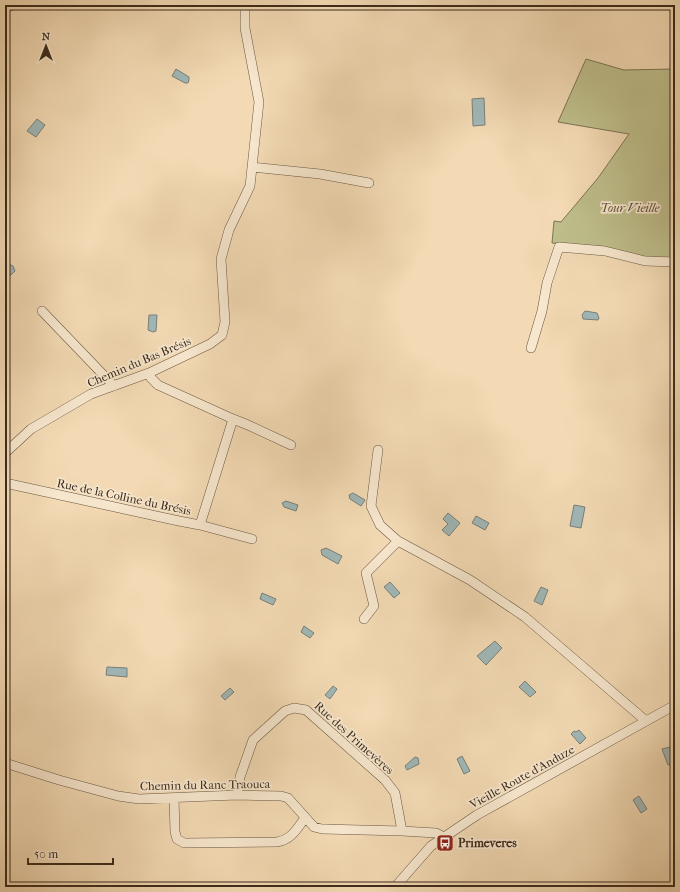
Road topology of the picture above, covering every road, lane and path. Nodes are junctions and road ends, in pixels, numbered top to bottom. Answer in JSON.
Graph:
{"nodes":[{"id":1,"x":12,"y":5,"type":"edge"},
{"id":2,"x":245,"y":5,"type":"edge"},
{"id":3,"x":5,"y":8,"type":"edge"},
{"id":4,"x":252,"y":167,"type":"junction"},
{"id":5,"x":369,"y":183,"type":"dead end"},
{"id":6,"x":675,"y":262,"type":"edge"},
{"id":7,"x":42,"y":311,"type":"dead end"},
{"id":8,"x":531,"y":348,"type":"dead end"},
{"id":9,"x":149,"y":373,"type":"junction"},
{"id":10,"x":114,"y":386,"type":"junction"},
{"id":11,"x":233,"y":419,"type":"junction"},
{"id":12,"x":291,"y":445,"type":"dead end"},
{"id":13,"x":378,"y":450,"type":"dead end"},
{"id":14,"x":5,"y":453,"type":"edge"},
{"id":15,"x":5,"y":483,"type":"edge"},
{"id":16,"x":200,"y":524,"type":"junction"},
{"id":17,"x":252,"y":539,"type":"dead end"},
{"id":18,"x":398,"y":541,"type":"junction"},
{"id":19,"x":364,"y":619,"type":"dead end"},
{"id":20,"x":675,"y":705,"type":"edge"},
{"id":21,"x":646,"y":721,"type":"junction"},
{"id":22,"x":5,"y":763,"type":"edge"},
{"id":23,"x":237,"y":795,"type":"junction"},
{"id":24,"x":174,"y":798,"type":"junction"},
{"id":25,"x":305,"y":818,"type":"junction"},
{"id":26,"x":402,"y":831,"type":"junction"},
{"id":27,"x":444,"y":838,"type":"junction"},
{"id":28,"x":395,"y":887,"type":"edge"}],
"edges":[{"from":1,"to":3,"type":"street"},
{"from":2,"to":4,"type":"street","name":"Chemin du Bas Brésis"},
{"from":4,"to":5,"type":"street"},
{"from":4,"to":9,"type":"street","name":"Chemin du Bas Brésis"},
{"from":6,"to":8,"type":"street"},
{"from":7,"to":10,"type":"street"},
{"from":9,"to":10,"type":"street","name":"Chemin du Bas Brésis"},
{"from":9,"to":11,"type":"street"},
{"from":10,"to":14,"type":"street","name":"Chemin du Bas Brésis"},
{"from":11,"to":12,"type":"street"},
{"from":11,"to":16,"type":"street","name":"Rue de la Colline du Brésis"},
{"from":13,"to":18,"type":"street"},
{"from":15,"to":16,"type":"street","name":"Rue de la Colline du Brésis"},
{"from":16,"to":17,"type":"street"},
{"from":18,"to":19,"type":"street"},
{"from":18,"to":21,"type":"street"},
{"from":20,"to":21,"type":"street","name":"Vieille Route d'Anduze"},
{"from":21,"to":27,"type":"street","name":"Vieille Route d'Anduze"},
{"from":22,"to":24,"type":"street","name":"Chemin du Ranc Traouca"},
{"from":23,"to":24,"type":"street","name":"Chemin du Ranc Traouca"},
{"from":23,"to":25,"type":"street","name":"Chemin du Ranc Traouca"},
{"from":23,"to":26,"type":"street","name":"Rue des Primevères"},
{"from":24,"to":25,"type":"street"},
{"from":25,"to":26,"type":"street","name":"Chemin du Ranc Traouca"},
{"from":26,"to":27,"type":"street","name":"Chemin du Ranc Traouca"},
{"from":27,"to":28,"type":"street","name":"Vieille Route d'Anduze"}]}
